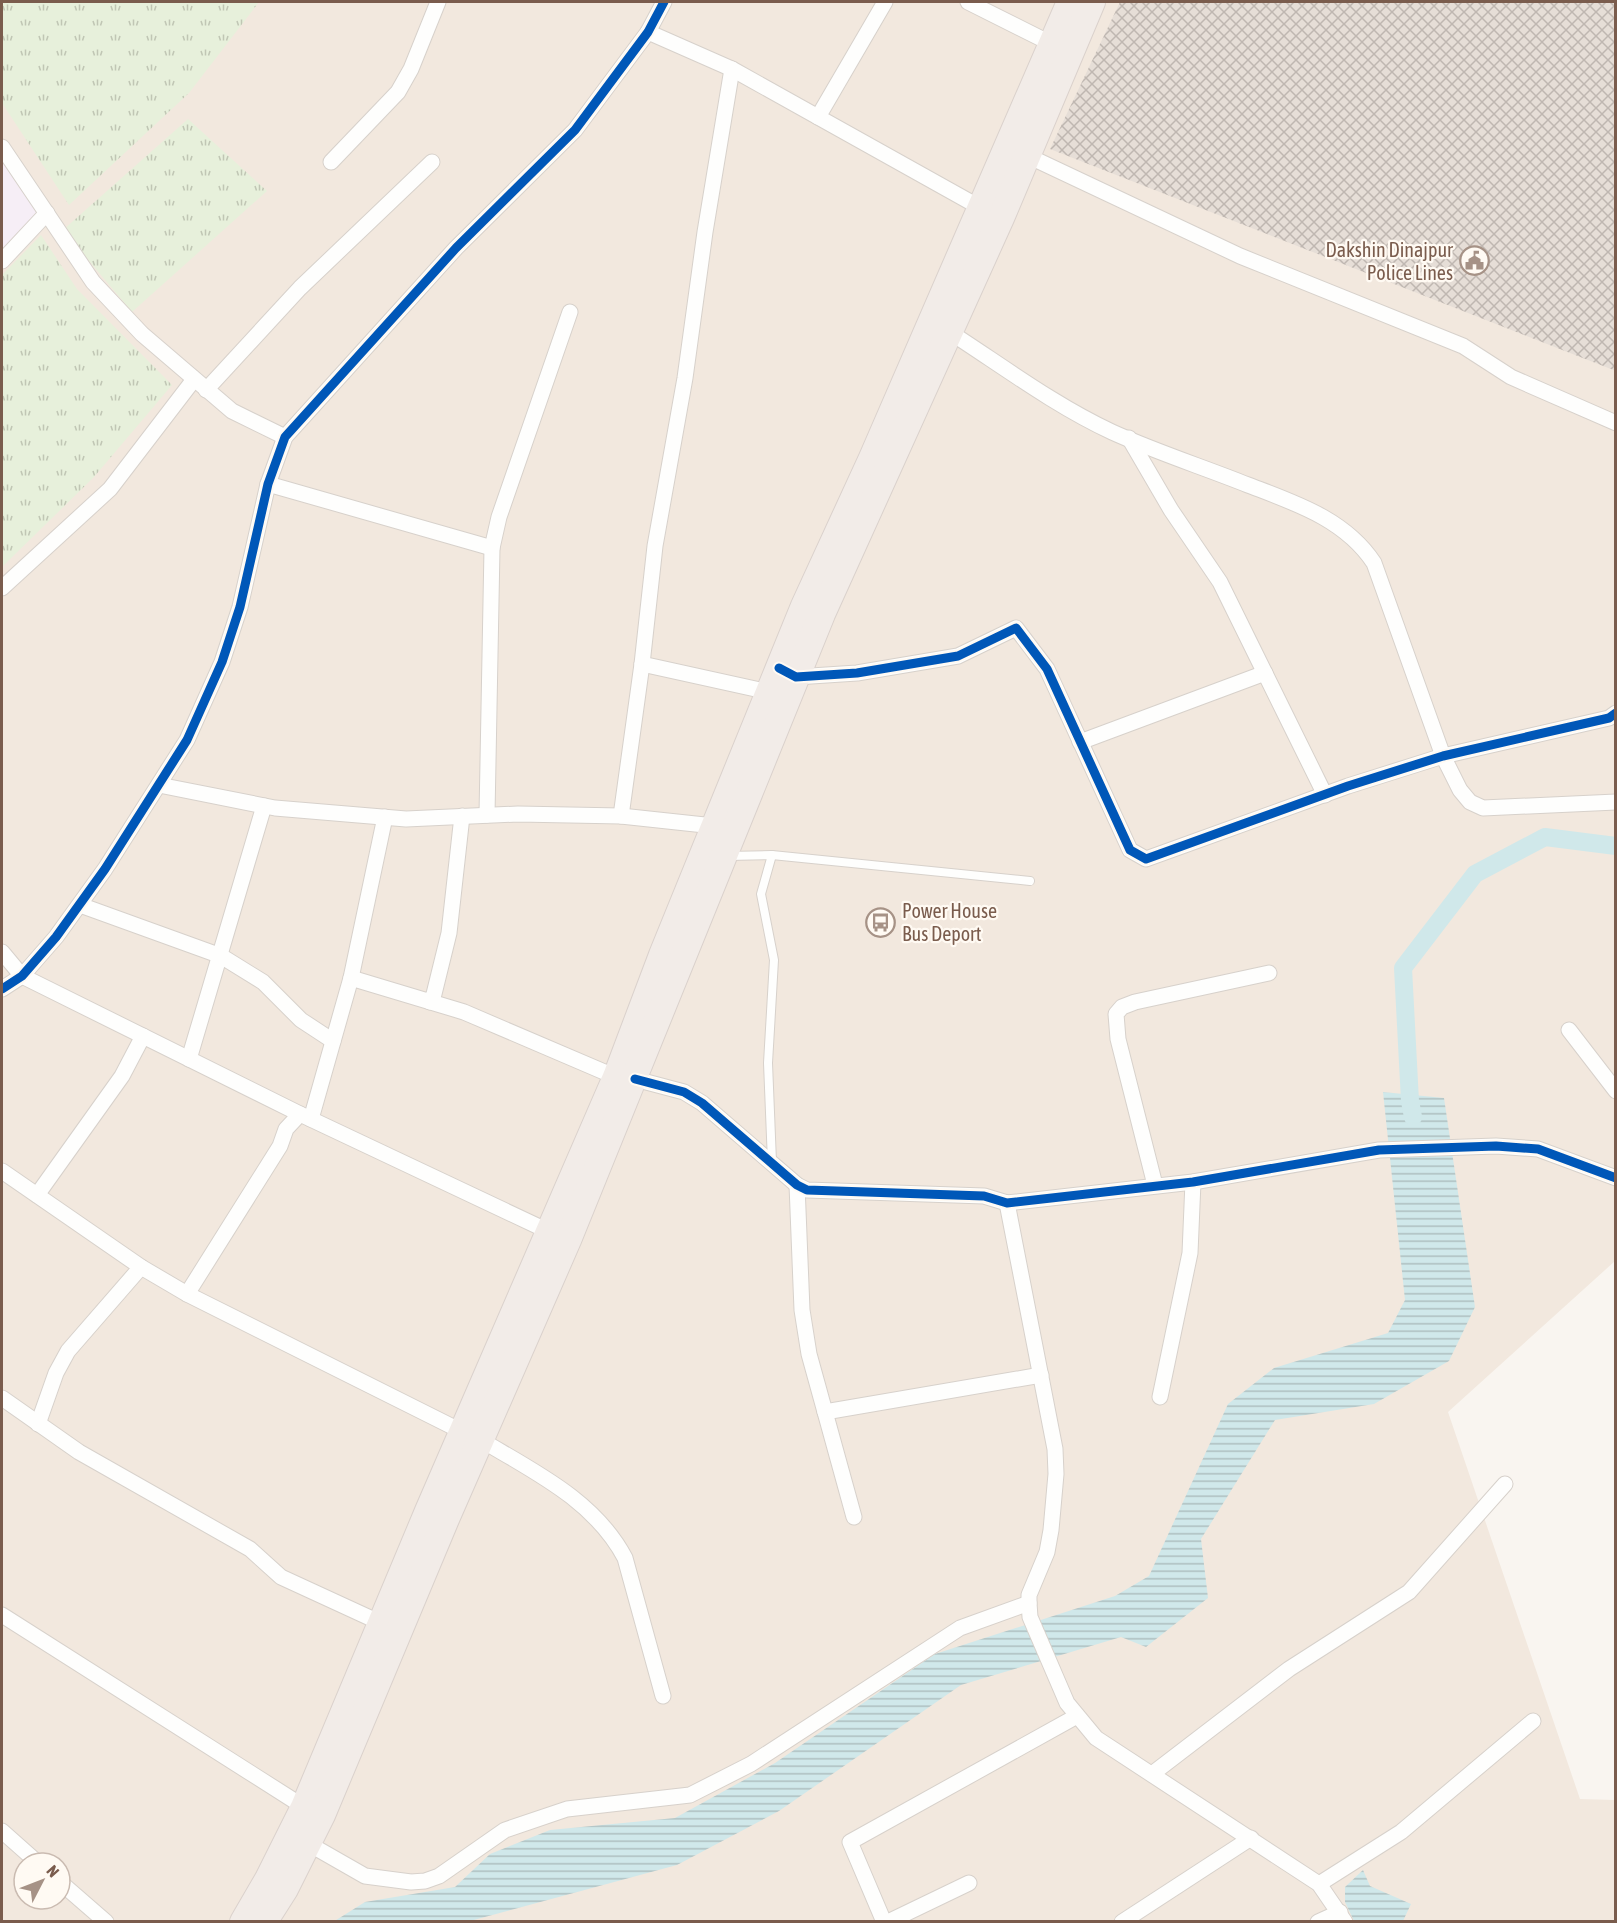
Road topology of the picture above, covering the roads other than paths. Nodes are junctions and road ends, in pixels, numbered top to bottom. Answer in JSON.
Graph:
{"nodes":[{"id":1,"x":438,"y":2,"type":"edge"},
{"id":2,"x":664,"y":2,"type":"edge"},
{"id":3,"x":885,"y":2,"type":"edge"},
{"id":4,"x":968,"y":2,"type":"edge"},
{"id":5,"x":1070,"y":2,"type":"edge"},
{"id":6,"x":1092,"y":2,"type":"edge"},
{"id":7,"x":648,"y":32,"type":"junction"},
{"id":8,"x":1052,"y":44,"type":"junction"},
{"id":9,"x":732,"y":69,"type":"junction"},
{"id":10,"x":818,"y":117,"type":"junction"},
{"id":11,"x":2,"y":147,"type":"edge"},
{"id":12,"x":1028,"y":156,"type":"junction"},
{"id":13,"x":331,"y":162,"type":"dead end"},
{"id":14,"x":432,"y":162,"type":"dead end"},
{"id":15,"x":981,"y":208,"type":"junction"},
{"id":16,"x":47,"y":213,"type":"junction"},
{"id":17,"x":2,"y":261,"type":"edge"},
{"id":18,"x":570,"y":312,"type":"dead end"},
{"id":19,"x":948,"y":331,"type":"junction"},
{"id":20,"x":192,"y":377,"type":"junction"},
{"id":21,"x":206,"y":390,"type":"junction"},
{"id":22,"x":1616,"y":423,"type":"edge"},
{"id":23,"x":285,"y":437,"type":"junction"},
{"id":24,"x":1129,"y":438,"type":"junction"},
{"id":25,"x":268,"y":484,"type":"junction"},
{"id":26,"x":492,"y":548,"type":"junction"},
{"id":27,"x":2,"y":588,"type":"edge"},
{"id":28,"x":642,"y":664,"type":"junction"},
{"id":29,"x":787,"y":672,"type":"junction"},
{"id":30,"x":1265,"y":673,"type":"junction"},
{"id":31,"x":768,"y":692,"type":"junction"},
{"id":32,"x":1616,"y":713,"type":"edge"},
{"id":33,"x":1080,"y":742,"type":"junction"},
{"id":34,"x":1443,"y":756,"type":"junction"},
{"id":35,"x":159,"y":785,"type":"junction"},
{"id":36,"x":1325,"y":795,"type":"junction"},
{"id":37,"x":1616,"y":802,"type":"edge"},
{"id":38,"x":264,"y":806,"type":"junction"},
{"id":39,"x":487,"y":815,"type":"junction"},
{"id":40,"x":462,"y":816,"type":"junction"},
{"id":41,"x":621,"y":816,"type":"junction"},
{"id":42,"x":385,"y":817,"type":"junction"},
{"id":43,"x":714,"y":826,"type":"junction"},
{"id":44,"x":772,"y":855,"type":"junction"},
{"id":45,"x":724,"y":856,"type":"junction"},
{"id":46,"x":1030,"y":881,"type":"dead end"},
{"id":47,"x":80,"y":905,"type":"junction"},
{"id":48,"x":2,"y":952,"type":"edge"},
{"id":49,"x":221,"y":956,"type":"junction"},
{"id":50,"x":1269,"y":973,"type":"dead end"},
{"id":51,"x":22,"y":976,"type":"junction"},
{"id":52,"x":351,"y":978,"type":"junction"},
{"id":53,"x":2,"y":989,"type":"edge"},
{"id":54,"x":430,"y":1002,"type":"junction"},
{"id":55,"x":1569,"y":1030,"type":"dead end"},
{"id":56,"x":143,"y":1036,"type":"junction"},
{"id":57,"x":333,"y":1041,"type":"junction"},
{"id":58,"x":189,"y":1059,"type":"junction"},
{"id":59,"x":625,"y":1078,"type":"junction"},
{"id":60,"x":1616,"y":1091,"type":"edge"},
{"id":61,"x":306,"y":1116,"type":"junction"},
{"id":62,"x":772,"y":1164,"type":"junction"},
{"id":63,"x":2,"y":1171,"type":"edge"},
{"id":64,"x":1616,"y":1178,"type":"edge"},
{"id":65,"x":1192,"y":1182,"type":"junction"},
{"id":66,"x":797,"y":1185,"type":"junction"},
{"id":67,"x":1155,"y":1185,"type":"junction"},
{"id":68,"x":37,"y":1195,"type":"junction"},
{"id":69,"x":1007,"y":1203,"type":"junction"},
{"id":70,"x":550,"y":1232,"type":"junction"},
{"id":71,"x":141,"y":1268,"type":"junction"},
{"id":72,"x":187,"y":1294,"type":"junction"},
{"id":73,"x":1041,"y":1375,"type":"junction"},
{"id":74,"x":1161,"y":1397,"type":"dead end"},
{"id":75,"x":2,"y":1398,"type":"edge"},
{"id":76,"x":825,"y":1412,"type":"junction"},
{"id":77,"x":38,"y":1424,"type":"junction"},
{"id":78,"x":472,"y":1436,"type":"junction"},
{"id":79,"x":1505,"y":1484,"type":"dead end"},
{"id":80,"x":854,"y":1517,"type":"dead end"},
{"id":81,"x":1030,"y":1610,"type":"junction"},
{"id":82,"x":2,"y":1616,"type":"edge"},
{"id":83,"x":381,"y":1623,"type":"junction"},
{"id":84,"x":663,"y":1696,"type":"dead end"},
{"id":85,"x":1077,"y":1716,"type":"junction"},
{"id":86,"x":1533,"y":1721,"type":"dead end"},
{"id":87,"x":1152,"y":1773,"type":"junction"},
{"id":88,"x":304,"y":1807,"type":"junction"},
{"id":89,"x":2,"y":1831,"type":"edge"},
{"id":90,"x":1251,"y":1838,"type":"junction"},
{"id":91,"x":309,"y":1844,"type":"junction"},
{"id":92,"x":24,"y":1851,"type":"edge"},
{"id":93,"x":969,"y":1883,"type":"dead end"},
{"id":94,"x":1319,"y":1884,"type":"junction"},
{"id":95,"x":72,"y":1892,"type":"edge"},
{"id":96,"x":912,"y":1916,"type":"edge"},
{"id":97,"x":1342,"y":1917,"type":"edge"},
{"id":98,"x":106,"y":1922,"type":"edge"},
{"id":99,"x":243,"y":1922,"type":"edge"},
{"id":100,"x":264,"y":1922,"type":"edge"},
{"id":101,"x":886,"y":1922,"type":"edge"},
{"id":102,"x":1122,"y":1922,"type":"edge"},
{"id":103,"x":1317,"y":1922,"type":"edge"}],
"edges":[{"from":1,"to":13,"type":"street"},
{"from":2,"to":7,"type":"street"},
{"from":3,"to":10,"type":"street"},
{"from":4,"to":8,"type":"street"},
{"from":5,"to":8,"type":"highway"},
{"from":6,"to":12,"type":"highway"},
{"from":7,"to":9,"type":"street"},
{"from":7,"to":23,"type":"street"},
{"from":8,"to":15,"type":"highway"},
{"from":9,"to":10,"type":"street"},
{"from":9,"to":28,"type":"street"},
{"from":10,"to":15,"type":"street"},
{"from":11,"to":16,"type":"street"},
{"from":12,"to":19,"type":"highway"},
{"from":12,"to":22,"type":"street"},
{"from":14,"to":21,"type":"street"},
{"from":15,"to":29,"type":"highway"},
{"from":16,"to":17,"type":"street"},
{"from":16,"to":20,"type":"street"},
{"from":18,"to":26,"type":"street"},
{"from":19,"to":24,"type":"street"},
{"from":19,"to":29,"type":"highway"},
{"from":20,"to":21,"type":"street"},
{"from":20,"to":27,"type":"street"},
{"from":21,"to":23,"type":"street"},
{"from":23,"to":25,"type":"street"},
{"from":24,"to":30,"type":"street"},
{"from":24,"to":34,"type":"street"},
{"from":25,"to":26,"type":"street"},
{"from":25,"to":35,"type":"street"},
{"from":26,"to":39,"type":"street"},
{"from":28,"to":31,"type":"street"},
{"from":28,"to":41,"type":"street"},
{"from":29,"to":31,"type":"highway"},
{"from":29,"to":33,"type":"street"},
{"from":29,"to":45,"type":"highway"},
{"from":30,"to":33,"type":"street"},
{"from":30,"to":36,"type":"street"},
{"from":31,"to":43,"type":"highway"},
{"from":32,"to":34,"type":"street"},
{"from":33,"to":36,"type":"street"},
{"from":34,"to":36,"type":"street"},
{"from":34,"to":37,"type":"street"},
{"from":35,"to":38,"type":"street"},
{"from":35,"to":47,"type":"street"},
{"from":38,"to":42,"type":"street"},
{"from":38,"to":49,"type":"street"},
{"from":39,"to":40,"type":"street"},
{"from":39,"to":41,"type":"street"},
{"from":40,"to":42,"type":"street"},
{"from":40,"to":54,"type":"street"},
{"from":41,"to":43,"type":"street"},
{"from":42,"to":52,"type":"street"},
{"from":43,"to":59,"type":"highway"},
{"from":44,"to":45,"type":"lane"},
{"from":44,"to":46,"type":"lane"},
{"from":44,"to":62,"type":"lane"},
{"from":45,"to":59,"type":"highway"},
{"from":47,"to":49,"type":"street"},
{"from":47,"to":51,"type":"street"},
{"from":48,"to":51,"type":"street"},
{"from":49,"to":57,"type":"street"},
{"from":49,"to":58,"type":"street"},
{"from":50,"to":67,"type":"street"},
{"from":51,"to":53,"type":"street"},
{"from":51,"to":56,"type":"street"},
{"from":52,"to":54,"type":"street"},
{"from":52,"to":57,"type":"street"},
{"from":54,"to":59,"type":"street"},
{"from":55,"to":60,"type":"street"},
{"from":56,"to":58,"type":"street"},
{"from":56,"to":68,"type":"street"},
{"from":57,"to":61,"type":"street"},
{"from":58,"to":61,"type":"street"},
{"from":59,"to":62,"type":"street"},
{"from":59,"to":70,"type":"highway"},
{"from":59,"to":78,"type":"highway"},
{"from":61,"to":70,"type":"street"},
{"from":61,"to":72,"type":"street"},
{"from":62,"to":66,"type":"street"},
{"from":63,"to":68,"type":"street"},
{"from":64,"to":65,"type":"street"},
{"from":65,"to":67,"type":"street"},
{"from":65,"to":74,"type":"street"},
{"from":66,"to":69,"type":"street"},
{"from":66,"to":76,"type":"street"},
{"from":67,"to":69,"type":"street"},
{"from":68,"to":71,"type":"street"},
{"from":69,"to":73,"type":"street"},
{"from":70,"to":78,"type":"highway"},
{"from":71,"to":72,"type":"street"},
{"from":71,"to":77,"type":"street"},
{"from":72,"to":78,"type":"street"},
{"from":73,"to":76,"type":"street"},
{"from":73,"to":81,"type":"street"},
{"from":75,"to":77,"type":"street"},
{"from":76,"to":80,"type":"street"},
{"from":77,"to":83,"type":"street"},
{"from":78,"to":83,"type":"highway"},
{"from":78,"to":84,"type":"street"},
{"from":78,"to":91,"type":"highway"},
{"from":79,"to":87,"type":"street"},
{"from":81,"to":85,"type":"street"},
{"from":81,"to":91,"type":"street"},
{"from":82,"to":88,"type":"street"},
{"from":83,"to":88,"type":"highway"},
{"from":85,"to":87,"type":"street"},
{"from":85,"to":101,"type":"street"},
{"from":86,"to":94,"type":"street"},
{"from":87,"to":90,"type":"street"},
{"from":88,"to":99,"type":"highway"},
{"from":89,"to":92,"type":"street"},
{"from":90,"to":94,"type":"street"},
{"from":90,"to":102,"type":"street"},
{"from":91,"to":100,"type":"highway"},
{"from":93,"to":96,"type":"street"},
{"from":94,"to":97,"type":"street"},
{"from":95,"to":98,"type":"street"},
{"from":96,"to":101,"type":"street"},
{"from":97,"to":103,"type":"street"}]}
